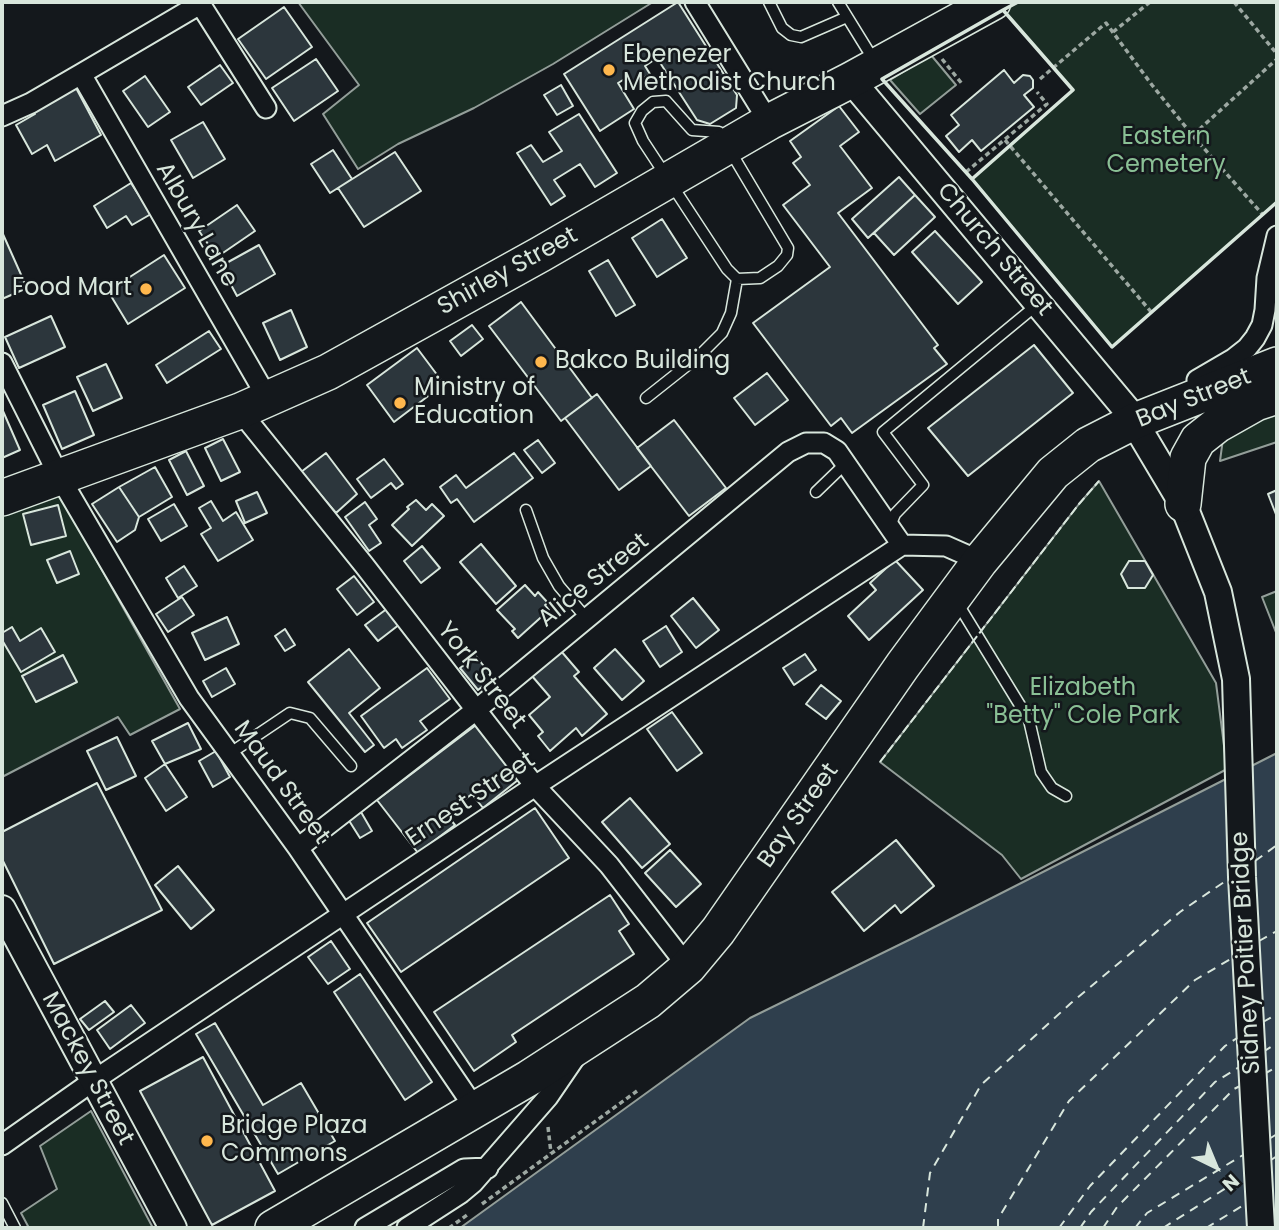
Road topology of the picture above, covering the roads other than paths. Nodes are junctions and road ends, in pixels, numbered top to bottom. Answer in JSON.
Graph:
{"nodes":[{"id":1,"x":695,"y":2,"type":"edge"},
{"id":2,"x":769,"y":2,"type":"edge"},
{"id":3,"x":838,"y":2,"type":"edge"},
{"id":4,"x":993,"y":2,"type":"edge"},
{"id":5,"x":199,"y":3,"type":"edge"},
{"id":6,"x":847,"y":17,"type":"junction"},
{"id":7,"x":864,"y":73,"type":"junction"},
{"id":8,"x":82,"y":74,"type":"junction"},
{"id":9,"x":266,"y":108,"type":"dead end"},
{"id":10,"x":2,"y":116,"type":"edge"},
{"id":11,"x":769,"y":122,"type":"junction"},
{"id":12,"x":727,"y":147,"type":"junction"},
{"id":13,"x":670,"y":180,"type":"junction"},
{"id":14,"x":1277,"y":236,"type":"edge"},
{"id":15,"x":737,"y":279,"type":"junction"},
{"id":16,"x":1039,"y":304,"type":"junction"},
{"id":17,"x":2,"y":363,"type":"edge"},
{"id":18,"x":1277,"y":365,"type":"edge"},
{"id":19,"x":1277,"y":396,"type":"edge"},
{"id":20,"x":646,"y":398,"type":"dead end"},
{"id":21,"x":254,"y":405,"type":"junction"},
{"id":22,"x":1131,"y":415,"type":"junction"},
{"id":23,"x":845,"y":464,"type":"junction"},
{"id":24,"x":59,"y":476,"type":"junction"},
{"id":25,"x":816,"y":492,"type":"dead end"},
{"id":26,"x":2,"y":498,"type":"edge"},
{"id":27,"x":1183,"y":504,"type":"junction"},
{"id":28,"x":526,"y":510,"type":"dead end"},
{"id":29,"x":890,"y":527,"type":"junction"},
{"id":30,"x":902,"y":545,"type":"junction"},
{"id":31,"x":981,"y":562,"type":"junction"},
{"id":32,"x":954,"y":597,"type":"junction"},
{"id":33,"x":587,"y":619,"type":"junction"},
{"id":34,"x":476,"y":710,"type":"junction"},
{"id":35,"x":229,"y":754,"type":"junction"},
{"id":36,"x":351,"y":766,"type":"dead end"},
{"id":37,"x":535,"y":786,"type":"junction"},
{"id":38,"x":1066,"y":796,"type":"dead end"},
{"id":39,"x":298,"y":848,"type":"junction"},
{"id":40,"x":2,"y":909,"type":"edge"},
{"id":41,"x":345,"y":914,"type":"junction"},
{"id":42,"x":688,"y":967,"type":"junction"},
{"id":43,"x":588,"y":1039,"type":"junction"},
{"id":44,"x":93,"y":1081,"type":"junction"},
{"id":45,"x":476,"y":1110,"type":"junction"},
{"id":46,"x":2,"y":1145,"type":"edge"},
{"id":47,"x":488,"y":1168,"type":"junction"},
{"id":48,"x":2,"y":1203,"type":"edge"},
{"id":49,"x":15,"y":1228,"type":"edge"},
{"id":50,"x":173,"y":1228,"type":"edge"},
{"id":51,"x":273,"y":1228,"type":"edge"},
{"id":52,"x":365,"y":1228,"type":"edge"},
{"id":53,"x":407,"y":1228,"type":"edge"},
{"id":54,"x":1261,"y":1228,"type":"edge"}],
"edges":[{"from":1,"to":11,"type":"street"},
{"from":2,"to":6,"type":"lane"},
{"from":3,"to":6,"type":"lane"},
{"from":4,"to":7,"type":"highway","name":"Shirley Street"},
{"from":5,"to":8,"type":"street"},
{"from":5,"to":9,"type":"street"},
{"from":6,"to":7,"type":"lane"},
{"from":7,"to":11,"type":"highway","name":"Shirley Street"},
{"from":7,"to":16,"type":"main road","name":"Church Street"},
{"from":8,"to":10,"type":"street"},
{"from":8,"to":21,"type":"street","name":"Albury Lane"},
{"from":11,"to":12,"type":"highway","name":"Shirley Street"},
{"from":12,"to":13,"type":"highway","name":"Shirley Street"},
{"from":12,"to":13,"type":"lane"},
{"from":12,"to":15,"type":"lane"},
{"from":13,"to":15,"type":"lane"},
{"from":13,"to":21,"type":"highway","name":"Shirley Street"},
{"from":14,"to":22,"type":"street"},
{"from":15,"to":20,"type":"lane"},
{"from":16,"to":22,"type":"main road","name":"Church Street"},
{"from":16,"to":29,"type":"lane"},
{"from":17,"to":24,"type":"street","name":"Maud Street"},
{"from":18,"to":22,"type":"highway","name":"Bay Street"},
{"from":19,"to":27,"type":"highway"},
{"from":21,"to":24,"type":"highway","name":"Shirley Street"},
{"from":21,"to":34,"type":"street","name":"York Street"},
{"from":22,"to":27,"type":"main road","name":"Church Street"},
{"from":22,"to":31,"type":"highway","name":"Bay Street"},
{"from":23,"to":25,"type":"lane"},
{"from":23,"to":29,"type":"street","name":"Alice Street"},
{"from":23,"to":33,"type":"street","name":"Alice Street"},
{"from":24,"to":26,"type":"highway","name":"Shirley Street"},
{"from":24,"to":35,"type":"street","name":"Maud Street"},
{"from":27,"to":54,"type":"main road","name":"Sidney Poitier Bridge"},
{"from":28,"to":33,"type":"lane"},
{"from":29,"to":30,"type":"street","name":"Alice Street"},
{"from":30,"to":31,"type":"street"},
{"from":30,"to":37,"type":"street","name":"Ernest Street"},
{"from":31,"to":32,"type":"highway","name":"Bay Street"},
{"from":32,"to":38,"type":"lane"},
{"from":32,"to":42,"type":"highway","name":"Bay Street"},
{"from":33,"to":34,"type":"street","name":"Alice Street"},
{"from":34,"to":37,"type":"street","name":"York Street"},
{"from":34,"to":39,"type":"street","name":"Alice Street"},
{"from":35,"to":36,"type":"lane"},
{"from":35,"to":39,"type":"street","name":"Maud Street"},
{"from":37,"to":41,"type":"street","name":"Ernest Street"},
{"from":37,"to":42,"type":"street","name":"York Street"},
{"from":39,"to":41,"type":"street","name":"Maud Street"},
{"from":40,"to":44,"type":"main road","name":"Mackey Street"},
{"from":41,"to":44,"type":"street","name":"Ernest Street"},
{"from":41,"to":45,"type":"street","name":"Maud Street"},
{"from":42,"to":43,"type":"highway","name":"Bay Street"},
{"from":43,"to":45,"type":"highway","name":"Bay Street"},
{"from":43,"to":47,"type":"street"},
{"from":44,"to":46,"type":"street","name":"Ernest Street"},
{"from":44,"to":50,"type":"main road","name":"Mackey Street"},
{"from":45,"to":51,"type":"highway","name":"Bay Street"},
{"from":47,"to":52,"type":"street"},
{"from":47,"to":53,"type":"street"},
{"from":48,"to":49,"type":"lane"}]}
